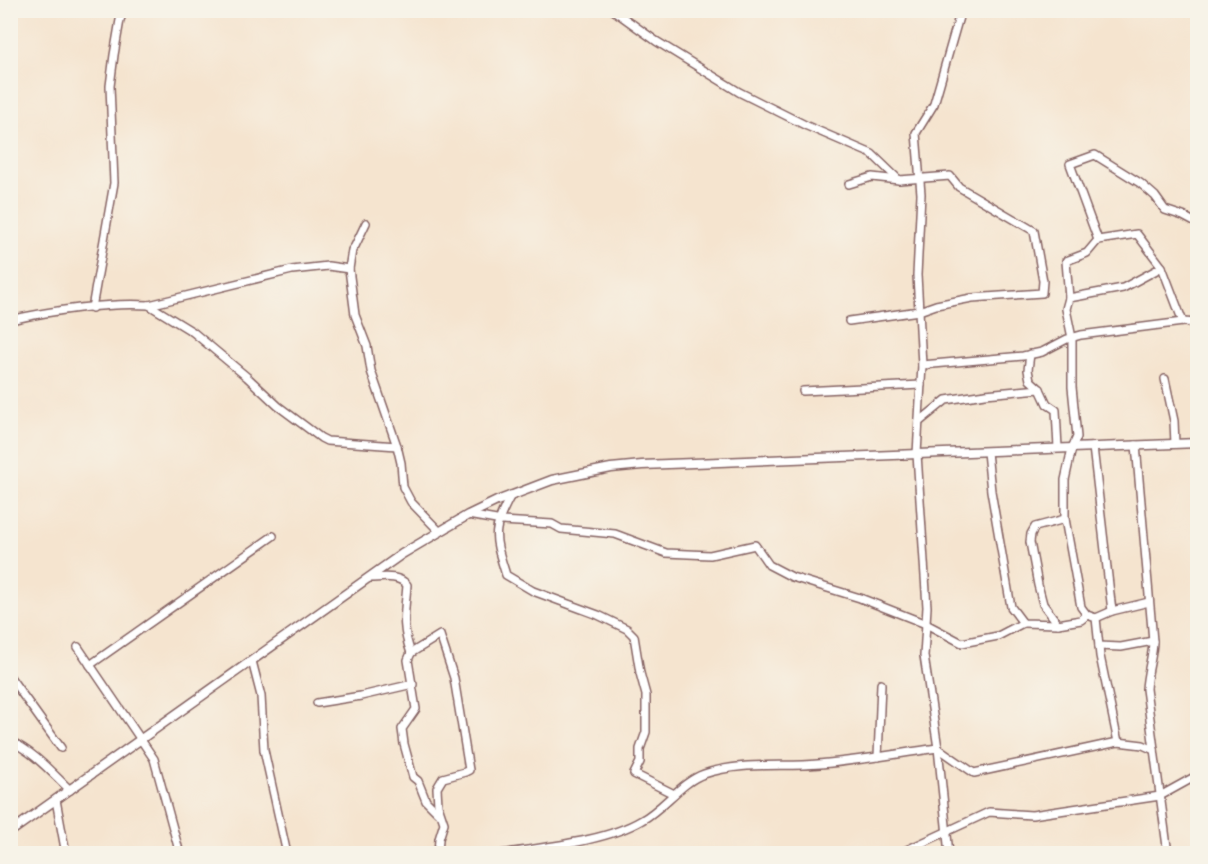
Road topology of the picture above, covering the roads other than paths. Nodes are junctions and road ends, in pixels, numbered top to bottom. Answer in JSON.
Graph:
{"nodes":[{"id":1,"x":124,"y":10,"type":"edge"},
{"id":2,"x":613,"y":10,"type":"edge"},
{"id":3,"x":961,"y":10,"type":"edge"},
{"id":4,"x":919,"y":178,"type":"junction"},
{"id":5,"x":899,"y":180,"type":"junction"},
{"id":6,"x":849,"y":183,"type":"dead end"},
{"id":7,"x":366,"y":223,"type":"dead end"},
{"id":8,"x":1197,"y":224,"type":"edge"},
{"id":9,"x":1098,"y":240,"type":"junction"},
{"id":10,"x":1162,"y":267,"type":"junction"},
{"id":11,"x":349,"y":269,"type":"junction"},
{"id":12,"x":1069,"y":298,"type":"junction"},
{"id":13,"x":149,"y":306,"type":"junction"},
{"id":14,"x":92,"y":308,"type":"junction"},
{"id":15,"x":919,"y":311,"type":"junction"},
{"id":16,"x":10,"y":320,"type":"edge"},
{"id":17,"x":849,"y":321,"type":"dead end"},
{"id":18,"x":1183,"y":322,"type":"junction"},
{"id":19,"x":1197,"y":323,"type":"edge"},
{"id":20,"x":1072,"y":338,"type":"junction"},
{"id":21,"x":1030,"y":354,"type":"junction"},
{"id":22,"x":922,"y":365,"type":"junction"},
{"id":23,"x":1165,"y":379,"type":"dead end"},
{"id":24,"x":921,"y":385,"type":"junction"},
{"id":25,"x":1040,"y":389,"type":"junction"},
{"id":26,"x":803,"y":391,"type":"dead end"},
{"id":27,"x":919,"y":422,"type":"junction"},
{"id":28,"x":1197,"y":443,"type":"edge"},
{"id":29,"x":1174,"y":444,"type":"junction"},
{"id":30,"x":1136,"y":445,"type":"junction"},
{"id":31,"x":397,"y":446,"type":"junction"},
{"id":32,"x":1093,"y":447,"type":"junction"},
{"id":33,"x":1059,"y":448,"type":"junction"},
{"id":34,"x":1072,"y":448,"type":"junction"},
{"id":35,"x":987,"y":452,"type":"junction"},
{"id":36,"x":917,"y":454,"type":"junction"},
{"id":37,"x":511,"y":495,"type":"junction"},
{"id":38,"x":468,"y":515,"type":"junction"},
{"id":39,"x":1065,"y":519,"type":"junction"},
{"id":40,"x":497,"y":520,"type":"junction"},
{"id":41,"x":440,"y":532,"type":"junction"},
{"id":42,"x":273,"y":536,"type":"dead end"},
{"id":43,"x":369,"y":578,"type":"junction"},
{"id":44,"x":1149,"y":602,"type":"junction"},
{"id":45,"x":1112,"y":611,"type":"junction"},
{"id":46,"x":1087,"y":615,"type":"junction"},
{"id":47,"x":1096,"y":618,"type":"junction"},
{"id":48,"x":1023,"y":623,"type":"junction"},
{"id":49,"x":926,"y":624,"type":"junction"},
{"id":50,"x":1058,"y":624,"type":"junction"},
{"id":51,"x":1153,"y":640,"type":"junction"},
{"id":52,"x":1099,"y":646,"type":"junction"},
{"id":53,"x":78,"y":647,"type":"dead end"},
{"id":54,"x":411,"y":652,"type":"junction"},
{"id":55,"x":252,"y":661,"type":"junction"},
{"id":56,"x":90,"y":665,"type":"junction"},
{"id":57,"x":10,"y":677,"type":"edge"},
{"id":58,"x":413,"y":684,"type":"junction"},
{"id":59,"x":881,"y":684,"type":"dead end"},
{"id":60,"x":317,"y":703,"type":"dead end"},
{"id":61,"x":142,"y":739,"type":"junction"},
{"id":62,"x":10,"y":741,"type":"edge"},
{"id":63,"x":1118,"y":742,"type":"junction"},
{"id":64,"x":61,"y":748,"type":"dead end"},
{"id":65,"x":938,"y":748,"type":"junction"},
{"id":66,"x":1154,"y":750,"type":"junction"},
{"id":67,"x":878,"y":757,"type":"junction"},
{"id":68,"x":1197,"y":775,"type":"edge"},
{"id":69,"x":70,"y":790,"type":"junction"},
{"id":70,"x":674,"y":794,"type":"junction"},
{"id":71,"x":1160,"y":796,"type":"junction"},
{"id":72,"x":56,"y":800,"type":"junction"},
{"id":73,"x":444,"y":823,"type":"junction"},
{"id":74,"x":947,"y":830,"type":"junction"},
{"id":75,"x":10,"y":832,"type":"edge"},
{"id":76,"x":66,"y":854,"type":"edge"},
{"id":77,"x":180,"y":854,"type":"edge"},
{"id":78,"x":287,"y":854,"type":"edge"},
{"id":79,"x":438,"y":854,"type":"edge"},
{"id":80,"x":501,"y":854,"type":"edge"},
{"id":81,"x":898,"y":854,"type":"edge"},
{"id":82,"x":949,"y":854,"type":"edge"},
{"id":83,"x":1168,"y":854,"type":"edge"}],
"edges":[{"from":1,"to":14,"type":"street"},
{"from":2,"to":5,"type":"street"},
{"from":3,"to":4,"type":"street"},
{"from":4,"to":5,"type":"street"},
{"from":4,"to":15,"type":"street"},
{"from":4,"to":15,"type":"street"},
{"from":5,"to":6,"type":"street"},
{"from":7,"to":11,"type":"street"},
{"from":8,"to":9,"type":"street"},
{"from":9,"to":10,"type":"street"},
{"from":9,"to":12,"type":"street"},
{"from":10,"to":12,"type":"street"},
{"from":10,"to":18,"type":"street"},
{"from":11,"to":13,"type":"street"},
{"from":11,"to":31,"type":"street"},
{"from":12,"to":20,"type":"street"},
{"from":13,"to":14,"type":"street"},
{"from":13,"to":31,"type":"street"},
{"from":14,"to":16,"type":"street"},
{"from":15,"to":17,"type":"street"},
{"from":15,"to":22,"type":"street"},
{"from":18,"to":19,"type":"street"},
{"from":18,"to":20,"type":"street"},
{"from":20,"to":21,"type":"street"},
{"from":20,"to":34,"type":"street"},
{"from":21,"to":22,"type":"street"},
{"from":21,"to":25,"type":"street"},
{"from":22,"to":24,"type":"street"},
{"from":23,"to":29,"type":"street"},
{"from":24,"to":26,"type":"street"},
{"from":24,"to":27,"type":"street"},
{"from":25,"to":27,"type":"street"},
{"from":25,"to":33,"type":"street"},
{"from":27,"to":36,"type":"street"},
{"from":28,"to":29,"type":"street"},
{"from":29,"to":30,"type":"street"},
{"from":30,"to":32,"type":"street"},
{"from":30,"to":44,"type":"street"},
{"from":31,"to":41,"type":"street"},
{"from":32,"to":34,"type":"street"},
{"from":32,"to":45,"type":"street"},
{"from":33,"to":34,"type":"street"},
{"from":33,"to":35,"type":"street"},
{"from":34,"to":39,"type":"street"},
{"from":35,"to":36,"type":"street"},
{"from":35,"to":48,"type":"street"},
{"from":36,"to":37,"type":"street"},
{"from":36,"to":49,"type":"street"},
{"from":37,"to":38,"type":"street"},
{"from":37,"to":40,"type":"street"},
{"from":38,"to":40,"type":"street"},
{"from":38,"to":41,"type":"street"},
{"from":39,"to":46,"type":"street"},
{"from":39,"to":50,"type":"street"},
{"from":40,"to":49,"type":"street"},
{"from":40,"to":70,"type":"street"},
{"from":41,"to":43,"type":"street"},
{"from":42,"to":56,"type":"street"},
{"from":43,"to":54,"type":"street"},
{"from":43,"to":55,"type":"street"},
{"from":44,"to":45,"type":"street"},
{"from":44,"to":51,"type":"street"},
{"from":45,"to":47,"type":"street"},
{"from":46,"to":47,"type":"street"},
{"from":46,"to":50,"type":"street"},
{"from":47,"to":52,"type":"street"},
{"from":48,"to":49,"type":"street"},
{"from":48,"to":50,"type":"street"},
{"from":49,"to":65,"type":"street"},
{"from":51,"to":52,"type":"street"},
{"from":51,"to":66,"type":"street"},
{"from":52,"to":63,"type":"street"},
{"from":53,"to":56,"type":"street"},
{"from":54,"to":58,"type":"street"},
{"from":54,"to":73,"type":"street"},
{"from":55,"to":61,"type":"street"},
{"from":55,"to":78,"type":"street"},
{"from":56,"to":61,"type":"street"},
{"from":57,"to":64,"type":"street"},
{"from":58,"to":60,"type":"street"},
{"from":58,"to":73,"type":"street"},
{"from":59,"to":67,"type":"street"},
{"from":61,"to":69,"type":"street"},
{"from":61,"to":77,"type":"street"},
{"from":62,"to":69,"type":"street"},
{"from":63,"to":65,"type":"street"},
{"from":63,"to":66,"type":"street"},
{"from":65,"to":67,"type":"street"},
{"from":65,"to":74,"type":"street"},
{"from":66,"to":71,"type":"street"},
{"from":67,"to":70,"type":"street"},
{"from":68,"to":71,"type":"street"},
{"from":69,"to":72,"type":"street"},
{"from":70,"to":80,"type":"street"},
{"from":71,"to":74,"type":"street"},
{"from":71,"to":83,"type":"street"},
{"from":72,"to":75,"type":"street"},
{"from":72,"to":76,"type":"street"},
{"from":73,"to":79,"type":"street"},
{"from":74,"to":81,"type":"street"},
{"from":74,"to":82,"type":"street"}]}
